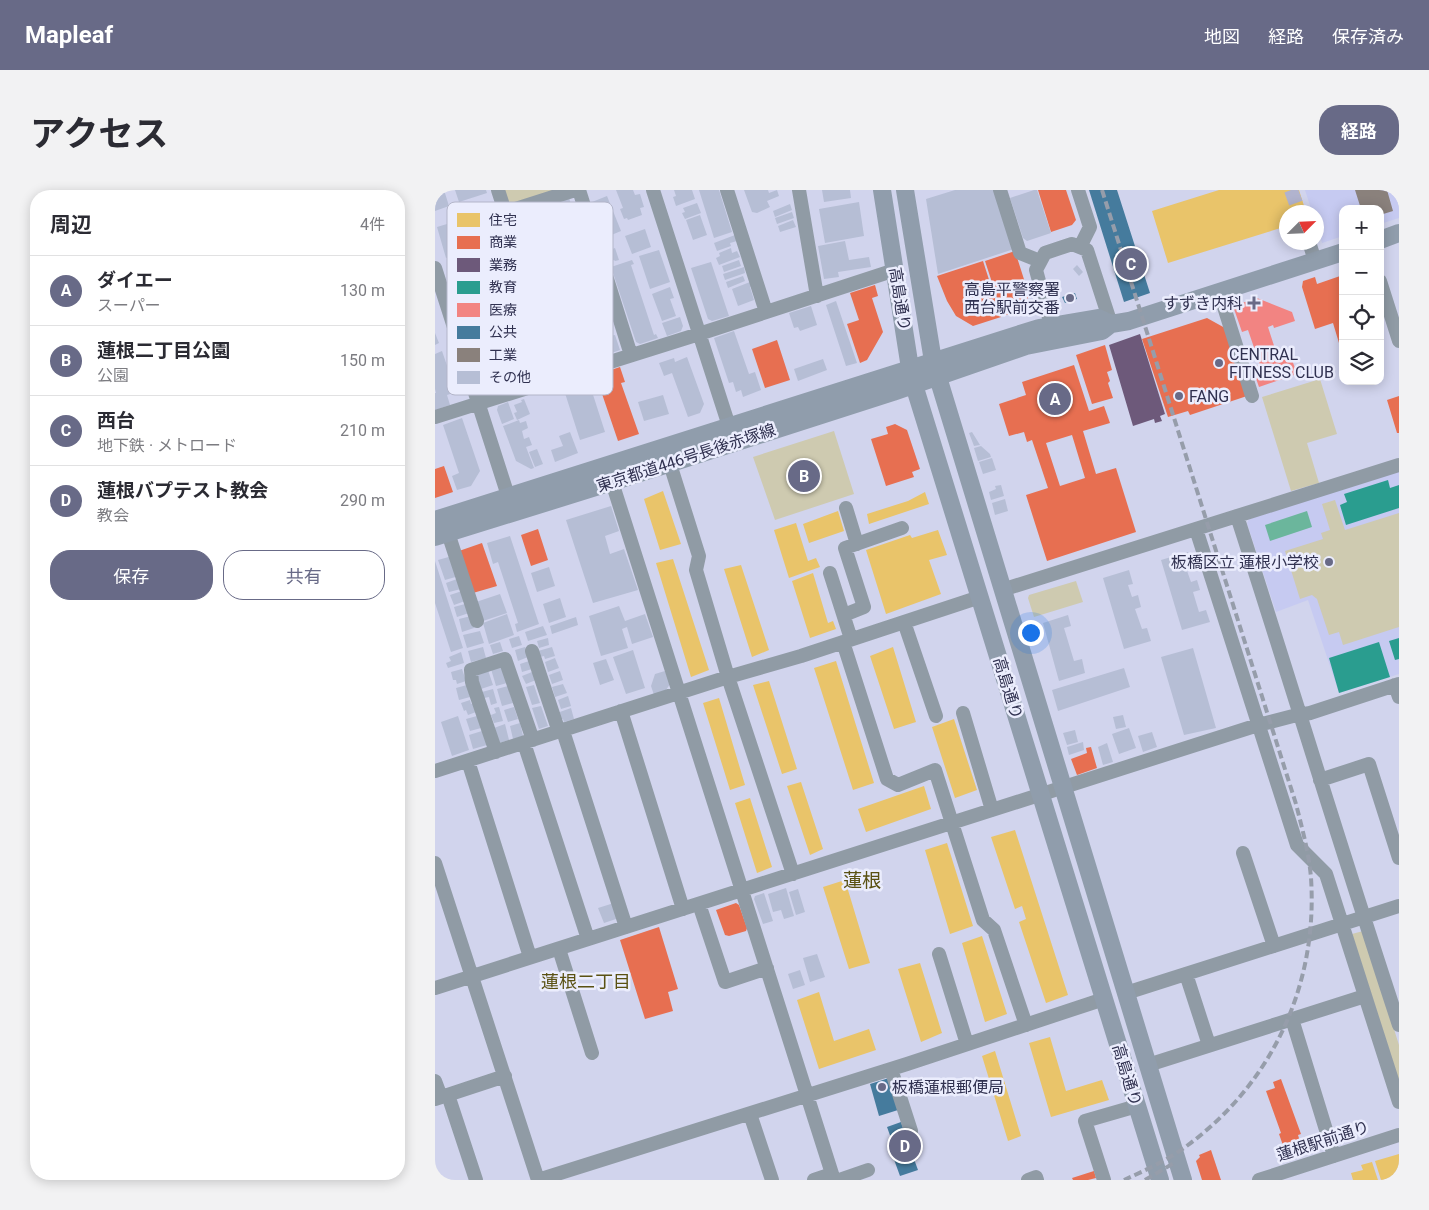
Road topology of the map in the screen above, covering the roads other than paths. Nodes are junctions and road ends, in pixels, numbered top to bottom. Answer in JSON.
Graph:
{"nodes":[{"id":1,"x":498,"y":190,"type":"edge"},
{"id":2,"x":577,"y":190,"type":"edge"},
{"id":3,"x":653,"y":190,"type":"edge"},
{"id":4,"x":727,"y":190,"type":"edge"},
{"id":5,"x":799,"y":190,"type":"edge"},
{"id":6,"x":882,"y":190,"type":"edge"},
{"id":7,"x":905,"y":190,"type":"edge"},
{"id":8,"x":1000,"y":190,"type":"edge"},
{"id":9,"x":1078,"y":190,"type":"edge"},
{"id":10,"x":502,"y":202,"type":"edge"},
{"id":11,"x":538,"y":202,"type":"edge"},
{"id":12,"x":581,"y":202,"type":"edge"},
{"id":13,"x":1399,"y":233,"type":"edge"},
{"id":14,"x":1384,"y":239,"type":"edge"},
{"id":15,"x":1080,"y":247,"type":"junction"},
{"id":16,"x":1339,"y":252,"type":"edge"},
{"id":17,"x":1040,"y":261,"type":"junction"},
{"id":18,"x":435,"y":268,"type":"edge"},
{"id":19,"x":895,"y":270,"type":"junction"},
{"id":20,"x":1219,"y":291,"type":"junction"},
{"id":21,"x":1384,"y":294,"type":"edge"},
{"id":22,"x":817,"y":296,"type":"junction"},
{"id":23,"x":613,"y":300,"type":"edge"},
{"id":24,"x":447,"y":306,"type":"edge"},
{"id":25,"x":766,"y":312,"type":"junction"},
{"id":26,"x":1111,"y":324,"type":"junction"},
{"id":27,"x":699,"y":334,"type":"junction"},
{"id":28,"x":1054,"y":334,"type":"junction"},
{"id":29,"x":1399,"y":341,"type":"edge"},
{"id":30,"x":631,"y":355,"type":"junction"},
{"id":31,"x":613,"y":361,"type":"edge"},
{"id":32,"x":935,"y":369,"type":"junction"},
{"id":33,"x":912,"y":377,"type":"junction"},
{"id":34,"x":475,"y":395,"type":"edge"},
{"id":35,"x":504,"y":395,"type":"edge"},
{"id":36,"x":1252,"y":396,"type":"dead end"},
{"id":37,"x":478,"y":403,"type":"junction"},
{"id":38,"x":435,"y":417,"type":"edge"},
{"id":39,"x":729,"y":426,"type":"junction"},
{"id":40,"x":670,"y":464,"type":"junction"},
{"id":41,"x":1399,"y":465,"type":"edge"},
{"id":42,"x":612,"y":482,"type":"junction"},
{"id":43,"x":511,"y":505,"type":"junction"},
{"id":44,"x":846,"y":508,"type":"dead end"},
{"id":45,"x":1237,"y":516,"type":"junction"},
{"id":46,"x":435,"y":520,"type":"edge"},
{"id":47,"x":903,"y":528,"type":"dead end"},
{"id":48,"x":1195,"y":529,"type":"junction"},
{"id":49,"x":441,"y":535,"type":"edge"},
{"id":50,"x":857,"y":544,"type":"junction"},
{"id":51,"x":831,"y":573,"type":"dead end"},
{"id":52,"x":1002,"y":590,"type":"junction"},
{"id":53,"x":980,"y":597,"type":"junction"},
{"id":54,"x":844,"y":615,"type":"junction"},
{"id":55,"x":477,"y":621,"type":"dead end"},
{"id":56,"x":904,"y":622,"type":"junction"},
{"id":57,"x":847,"y":641,"type":"junction"},
{"id":58,"x":532,"y":651,"type":"dead end"},
{"id":59,"x":729,"y":677,"type":"junction"},
{"id":60,"x":1398,"y":689,"type":"edge"},
{"id":61,"x":679,"y":694,"type":"junction"},
{"id":62,"x":621,"y":711,"type":"junction"},
{"id":63,"x":963,"y":713,"type":"dead end"},
{"id":64,"x":1301,"y":714,"type":"junction"},
{"id":65,"x":936,"y":716,"type":"dead end"},
{"id":66,"x":1258,"y":725,"type":"junction"},
{"id":67,"x":561,"y":731,"type":"junction"},
{"id":68,"x":529,"y":742,"type":"junction"},
{"id":69,"x":496,"y":752,"type":"junction"},
{"id":70,"x":468,"y":761,"type":"junction"},
{"id":71,"x":435,"y":771,"type":"edge"},
{"id":72,"x":1320,"y":780,"type":"junction"},
{"id":73,"x":1063,"y":788,"type":"junction"},
{"id":74,"x":1040,"y":794,"type":"junction"},
{"id":75,"x":992,"y":810,"type":"junction"},
{"id":76,"x":951,"y":823,"type":"junction"},
{"id":77,"x":1243,"y":853,"type":"dead end"},
{"id":78,"x":1399,"y":858,"type":"edge"},
{"id":79,"x":435,"y":863,"type":"edge"},
{"id":80,"x":793,"y":874,"type":"junction"},
{"id":81,"x":741,"y":890,"type":"junction"},
{"id":82,"x":699,"y":904,"type":"junction"},
{"id":83,"x":1399,"y":906,"type":"edge"},
{"id":84,"x":683,"y":909,"type":"junction"},
{"id":85,"x":1364,"y":918,"type":"junction"},
{"id":86,"x":1343,"y":924,"type":"junction"},
{"id":87,"x":626,"y":927,"type":"junction"},
{"id":88,"x":588,"y":939,"type":"junction"},
{"id":89,"x":1274,"y":946,"type":"junction"},
{"id":90,"x":559,"y":948,"type":"junction"},
{"id":91,"x":939,"y":954,"type":"dead end"},
{"id":92,"x":530,"y":958,"type":"junction"},
{"id":93,"x":767,"y":968,"type":"junction"},
{"id":94,"x":1186,"y":974,"type":"junction"},
{"id":95,"x":472,"y":976,"type":"junction"},
{"id":96,"x":435,"y":988,"type":"edge"},
{"id":97,"x":1126,"y":993,"type":"junction"},
{"id":98,"x":1365,"y":996,"type":"junction"},
{"id":99,"x":1104,"y":999,"type":"junction"},
{"id":100,"x":1292,"y":1019,"type":"junction"},
{"id":101,"x":1026,"y":1025,"type":"junction"},
{"id":102,"x":1399,"y":1025,"type":"edge"},
{"id":103,"x":967,"y":1044,"type":"junction"},
{"id":104,"x":1209,"y":1045,"type":"junction"},
{"id":105,"x":591,"y":1053,"type":"dead end"},
{"id":106,"x":1148,"y":1064,"type":"junction"},
{"id":107,"x":891,"y":1069,"type":"junction"},
{"id":108,"x":505,"y":1076,"type":"junction"},
{"id":109,"x":435,"y":1081,"type":"edge"},
{"id":110,"x":807,"y":1095,"type":"junction"},
{"id":111,"x":441,"y":1097,"type":"edge"},
{"id":112,"x":1399,"y":1102,"type":"edge"},
{"id":113,"x":1137,"y":1106,"type":"junction"},
{"id":114,"x":750,"y":1114,"type":"junction"},
{"id":115,"x":911,"y":1131,"type":"dead end"},
{"id":116,"x":1399,"y":1135,"type":"edge"},
{"id":117,"x":1334,"y":1156,"type":"junction"},
{"id":118,"x":868,"y":1170,"type":"dead end"},
{"id":119,"x":835,"y":1178,"type":"edge"},
{"id":120,"x":476,"y":1180,"type":"edge"},
{"id":121,"x":772,"y":1180,"type":"edge"},
{"id":122,"x":814,"y":1180,"type":"edge"},
{"id":123,"x":1028,"y":1180,"type":"edge"},
{"id":124,"x":1037,"y":1180,"type":"edge"},
{"id":125,"x":1104,"y":1180,"type":"edge"},
{"id":126,"x":1160,"y":1180,"type":"edge"},
{"id":127,"x":1183,"y":1180,"type":"edge"},
{"id":128,"x":1259,"y":1180,"type":"edge"}],
"edges":[{"from":1,"to":10,"type":"street"},
{"from":2,"to":11,"type":"street"},
{"from":2,"to":12,"type":"street"},
{"from":3,"to":27,"type":"street"},
{"from":4,"to":25,"type":"street"},
{"from":5,"to":22,"type":"street"},
{"from":6,"to":19,"type":"main road","name":"高島通り"},
{"from":7,"to":32,"type":"main road","name":"高島通り"},
{"from":8,"to":17,"type":"street"},
{"from":9,"to":15,"type":"street"},
{"from":13,"to":14,"type":"main road"},
{"from":15,"to":17,"type":"street"},
{"from":15,"to":26,"type":"street"},
{"from":16,"to":20,"type":"main road"},
{"from":17,"to":28,"type":"street"},
{"from":18,"to":24,"type":"street"},
{"from":19,"to":22,"type":"street"},
{"from":19,"to":33,"type":"main road","name":"高島通り"},
{"from":20,"to":26,"type":"main road"},
{"from":20,"to":36,"type":"street"},
{"from":21,"to":29,"type":"street"},
{"from":22,"to":25,"type":"street"},
{"from":23,"to":30,"type":"street"},
{"from":25,"to":27,"type":"street"},
{"from":26,"to":28,"type":"main road","name":"東京都道446号長後赤塚線"},
{"from":27,"to":30,"type":"street"},
{"from":27,"to":39,"type":"street"},
{"from":28,"to":32,"type":"main road","name":"東京都道446号長後赤塚線"},
{"from":30,"to":31,"type":"street"},
{"from":32,"to":33,"type":"main road","name":"東京都道446号長後赤塚線"},
{"from":32,"to":52,"type":"main road","name":"高島通り"},
{"from":33,"to":39,"type":"main road","name":"東京都道446号長後赤塚線"},
{"from":33,"to":40,"type":"main road","name":"東京都道446号長後赤塚線"},
{"from":33,"to":53,"type":"main road","name":"高島通り"},
{"from":34,"to":37,"type":"street"},
{"from":35,"to":37,"type":"street"},
{"from":37,"to":38,"type":"street"},
{"from":37,"to":43,"type":"street"},
{"from":39,"to":43,"type":"main road","name":"東京都道446号長後赤塚線"},
{"from":40,"to":42,"type":"main road","name":"東京都道446号長後赤塚線"},
{"from":40,"to":59,"type":"street"},
{"from":41,"to":45,"type":"street"},
{"from":42,"to":43,"type":"main road","name":"東京都道446号長後赤塚線"},
{"from":42,"to":61,"type":"street"},
{"from":43,"to":46,"type":"main road","name":"東京都道446号長後赤塚線"},
{"from":43,"to":49,"type":"main road","name":"東京都道446号長後赤塚線"},
{"from":44,"to":50,"type":"street"},
{"from":45,"to":48,"type":"street"},
{"from":45,"to":64,"type":"street"},
{"from":47,"to":50,"type":"street"},
{"from":48,"to":52,"type":"street"},
{"from":48,"to":66,"type":"street"},
{"from":49,"to":55,"type":"street"},
{"from":50,"to":54,"type":"street"},
{"from":51,"to":54,"type":"street"},
{"from":52,"to":73,"type":"main road","name":"高島通り"},
{"from":53,"to":56,"type":"street"},
{"from":53,"to":74,"type":"main road","name":"高島通り"},
{"from":54,"to":57,"type":"street"},
{"from":56,"to":57,"type":"street"},
{"from":56,"to":65,"type":"street"},
{"from":57,"to":59,"type":"street"},
{"from":57,"to":76,"type":"street"},
{"from":58,"to":67,"type":"street"},
{"from":59,"to":61,"type":"street"},
{"from":59,"to":80,"type":"street"},
{"from":60,"to":64,"type":"street"},
{"from":61,"to":62,"type":"street"},
{"from":61,"to":81,"type":"street"},
{"from":62,"to":67,"type":"street"},
{"from":62,"to":84,"type":"street"},
{"from":63,"to":75,"type":"street"},
{"from":64,"to":66,"type":"street"},
{"from":64,"to":72,"type":"street"},
{"from":66,"to":73,"type":"street"},
{"from":66,"to":86,"type":"street"},
{"from":67,"to":68,"type":"street"},
{"from":67,"to":87,"type":"street"},
{"from":68,"to":69,"type":"street"},
{"from":68,"to":69,"type":"street"},
{"from":68,"to":88,"type":"street"},
{"from":69,"to":70,"type":"street"},
{"from":70,"to":71,"type":"street"},
{"from":70,"to":92,"type":"street"},
{"from":72,"to":78,"type":"street"},
{"from":72,"to":85,"type":"street"},
{"from":73,"to":74,"type":"street"},
{"from":73,"to":97,"type":"main road","name":"高島通り"},
{"from":74,"to":75,"type":"street"},
{"from":74,"to":99,"type":"main road","name":"高島通り"},
{"from":75,"to":76,"type":"street"},
{"from":76,"to":80,"type":"street"},
{"from":76,"to":101,"type":"street"},
{"from":77,"to":89,"type":"street"},
{"from":79,"to":95,"type":"street"},
{"from":80,"to":81,"type":"street"},
{"from":81,"to":82,"type":"street"},
{"from":81,"to":93,"type":"street"},
{"from":82,"to":84,"type":"street"},
{"from":82,"to":93,"type":"street"},
{"from":83,"to":85,"type":"street"},
{"from":84,"to":87,"type":"street"},
{"from":85,"to":86,"type":"street"},
{"from":85,"to":102,"type":"street"},
{"from":86,"to":89,"type":"street"},
{"from":86,"to":98,"type":"street"},
{"from":87,"to":88,"type":"street"},
{"from":88,"to":90,"type":"street"},
{"from":89,"to":94,"type":"street"},
{"from":90,"to":92,"type":"street"},
{"from":90,"to":105,"type":"street"},
{"from":91,"to":103,"type":"street"},
{"from":92,"to":95,"type":"street"},
{"from":93,"to":110,"type":"street"},
{"from":94,"to":97,"type":"street"},
{"from":94,"to":104,"type":"street"},
{"from":95,"to":96,"type":"street"},
{"from":95,"to":108,"type":"street"},
{"from":97,"to":106,"type":"main road","name":"高島通り"},
{"from":98,"to":100,"type":"street"},
{"from":98,"to":112,"type":"street"},
{"from":99,"to":101,"type":"street"},
{"from":99,"to":113,"type":"main road","name":"高島通り"},
{"from":100,"to":104,"type":"street"},
{"from":100,"to":117,"type":"street"},
{"from":101,"to":103,"type":"street"},
{"from":103,"to":107,"type":"street"},
{"from":104,"to":106,"type":"street"},
{"from":106,"to":127,"type":"main road","name":"高島通り"},
{"from":107,"to":110,"type":"street"},
{"from":107,"to":115,"type":"street"},
{"from":108,"to":111,"type":"street"},
{"from":108,"to":114,"type":"street"},
{"from":109,"to":111,"type":"street"},
{"from":110,"to":114,"type":"street"},
{"from":110,"to":119,"type":"street"},
{"from":111,"to":120,"type":"street"},
{"from":113,"to":125,"type":"street"},
{"from":113,"to":126,"type":"main road","name":"高島通り"},
{"from":114,"to":121,"type":"street"},
{"from":116,"to":117,"type":"street","name":"蓮根駅前通り"},
{"from":117,"to":128,"type":"street","name":"蓮根駅前通り"},
{"from":118,"to":119,"type":"street"},
{"from":119,"to":122,"type":"street"},
{"from":123,"to":124,"type":"street"}]}
